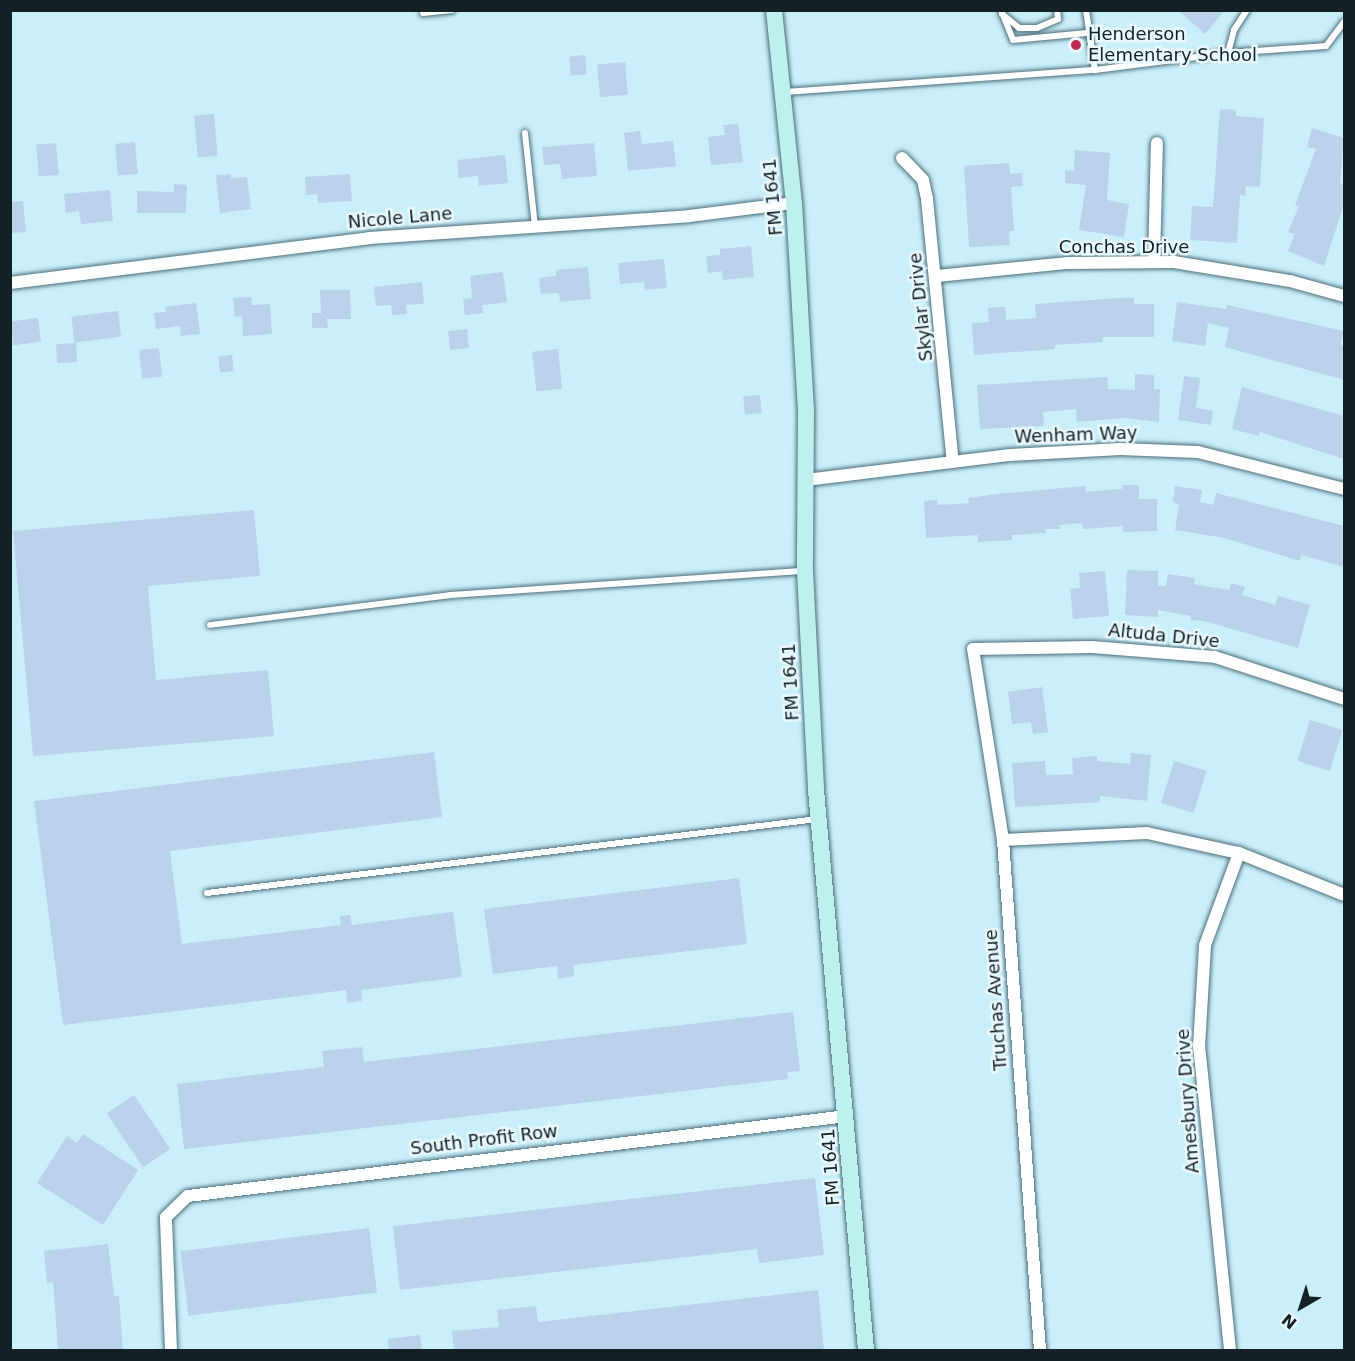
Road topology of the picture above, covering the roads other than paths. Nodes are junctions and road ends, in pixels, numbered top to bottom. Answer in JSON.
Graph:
{"nodes":[{"id":1,"x":452,"y":10,"type":"edge"},
{"id":2,"x":774,"y":10,"type":"edge"},
{"id":3,"x":1058,"y":10,"type":"edge"},
{"id":4,"x":1086,"y":10,"type":"edge"},
{"id":5,"x":1247,"y":10,"type":"edge"},
{"id":6,"x":1001,"y":12,"type":"edge"},
{"id":7,"x":423,"y":13,"type":"dead end"},
{"id":8,"x":1344,"y":22,"type":"edge"},
{"id":9,"x":1087,"y":33,"type":"junction"},
{"id":10,"x":1228,"y":53,"type":"junction"},
{"id":11,"x":1095,"y":70,"type":"junction"},
{"id":12,"x":782,"y":92,"type":"junction"},
{"id":13,"x":525,"y":133,"type":"dead end"},
{"id":14,"x":1157,"y":143,"type":"dead end"},
{"id":15,"x":902,"y":158,"type":"dead end"},
{"id":16,"x":794,"y":203,"type":"junction"},
{"id":17,"x":535,"y":226,"type":"junction"},
{"id":18,"x":1154,"y":262,"type":"junction"},
{"id":19,"x":937,"y":276,"type":"junction"},
{"id":20,"x":10,"y":283,"type":"edge"},
{"id":21,"x":1344,"y":296,"type":"edge"},
{"id":22,"x":953,"y":462,"type":"junction"},
{"id":23,"x":806,"y":480,"type":"junction"},
{"id":24,"x":1344,"y":489,"type":"edge"},
{"id":25,"x":805,"y":571,"type":"junction"},
{"id":26,"x":210,"y":625,"type":"dead end"},
{"id":27,"x":974,"y":649,"type":"joint"},
{"id":28,"x":1344,"y":699,"type":"edge"},
{"id":29,"x":819,"y":819,"type":"junction"},
{"id":30,"x":1003,"y":840,"type":"junction"},
{"id":31,"x":1239,"y":854,"type":"junction"},
{"id":32,"x":207,"y":893,"type":"dead end"},
{"id":33,"x":1344,"y":895,"type":"edge"},
{"id":34,"x":846,"y":1116,"type":"junction"},
{"id":35,"x":171,"y":1350,"type":"edge"},
{"id":36,"x":866,"y":1350,"type":"edge"},
{"id":37,"x":1040,"y":1350,"type":"edge"},
{"id":38,"x":1230,"y":1350,"type":"edge"}],
"edges":[{"from":1,"to":7,"type":"lane"},
{"from":2,"to":12,"type":"main road","name":"FM 1641","number":"FM 1641"},
{"from":3,"to":6,"type":"lane"},
{"from":4,"to":9,"type":"lane"},
{"from":5,"to":10,"type":"lane"},
{"from":6,"to":9,"type":"lane"},
{"from":8,"to":10,"type":"lane"},
{"from":9,"to":11,"type":"lane"},
{"from":10,"to":11,"type":"lane"},
{"from":11,"to":12,"type":"lane"},
{"from":12,"to":16,"type":"main road","name":"FM 1641","number":"FM 1641"},
{"from":13,"to":17,"type":"lane"},
{"from":14,"to":18,"type":"street"},
{"from":15,"to":19,"type":"street","name":"Skylar Drive"},
{"from":16,"to":17,"type":"street","name":"Nicole Lane"},
{"from":16,"to":23,"type":"main road","name":"FM 1641","number":"FM 1641"},
{"from":17,"to":20,"type":"street","name":"Nicole Lane"},
{"from":18,"to":19,"type":"street","name":"Conchas Drive"},
{"from":18,"to":21,"type":"street","name":"Conchas Drive"},
{"from":19,"to":22,"type":"street","name":"Skylar Drive"},
{"from":22,"to":23,"type":"street","name":"Wenham Way"},
{"from":22,"to":24,"type":"street","name":"Wenham Way"},
{"from":23,"to":25,"type":"main road","name":"FM 1641","number":"FM 1641"},
{"from":25,"to":26,"type":"lane"},
{"from":25,"to":29,"type":"main road","name":"FM 1641","number":"FM 1641"},
{"from":27,"to":28,"type":"street","name":"Altuda Drive"},
{"from":27,"to":30,"type":"street","name":"Truchas Avenue"},
{"from":29,"to":32,"type":"lane"},
{"from":29,"to":34,"type":"main road","name":"FM 1641","number":"FM 1641"},
{"from":30,"to":31,"type":"street"},
{"from":30,"to":37,"type":"street","name":"Truchas Avenue"},
{"from":31,"to":33,"type":"street"},
{"from":31,"to":38,"type":"street","name":"Amesbury Drive"},
{"from":34,"to":35,"type":"street","name":"South Profit Row"},
{"from":34,"to":36,"type":"main road","name":"FM 1641","number":"FM 1641"}]}
